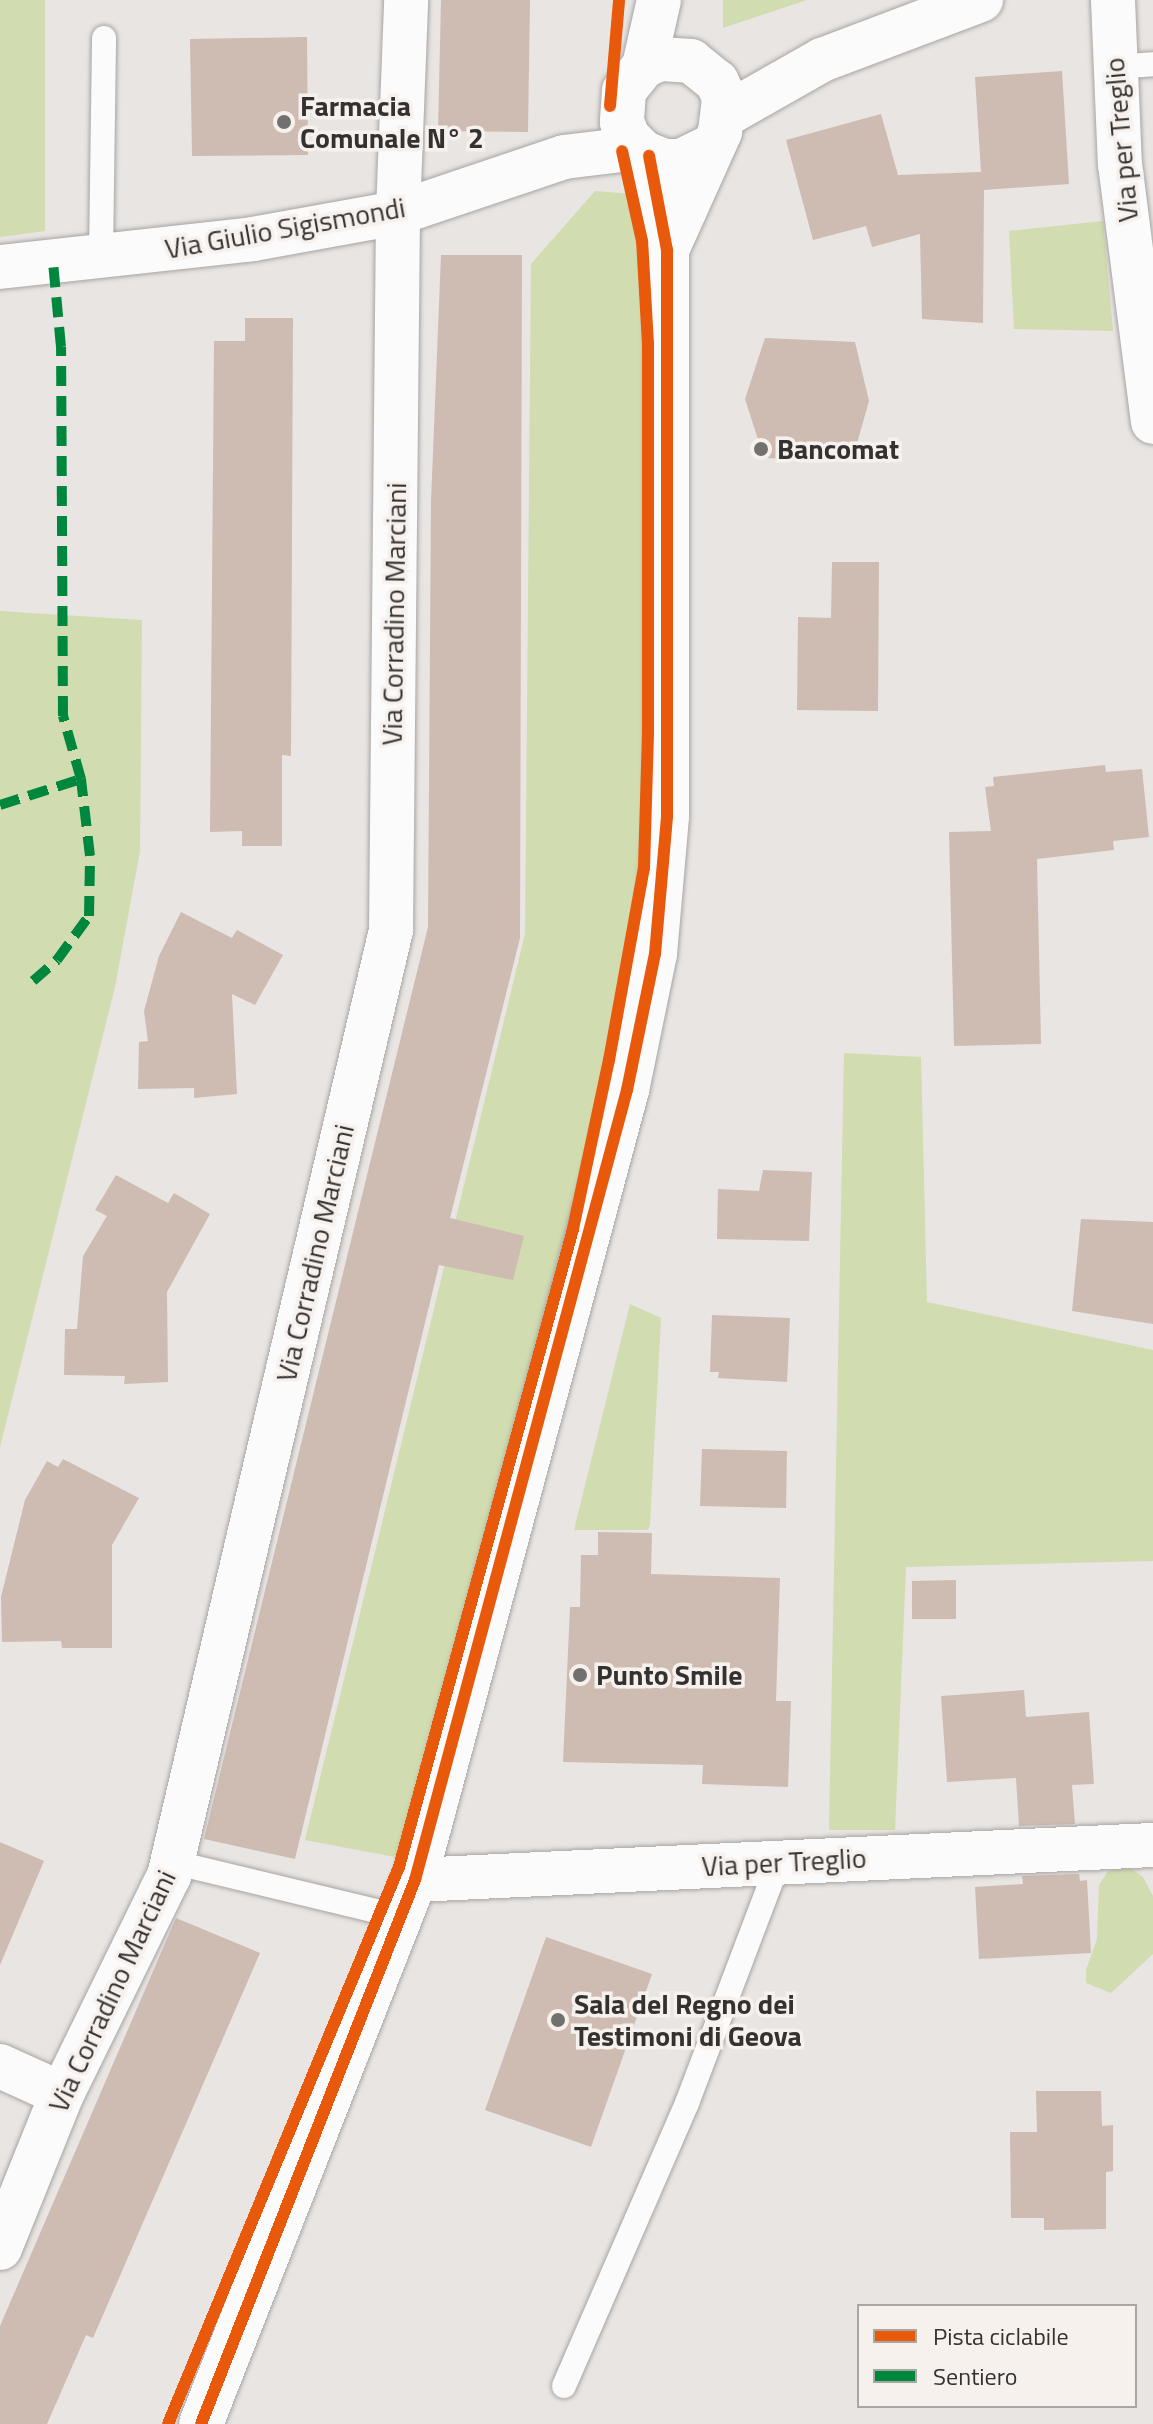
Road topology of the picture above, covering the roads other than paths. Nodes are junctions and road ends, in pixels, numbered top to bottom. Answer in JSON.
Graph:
{"nodes":[{"id":1,"x":406,"y":0,"type":"edge"},
{"id":2,"x":659,"y":0,"type":"edge"},
{"id":3,"x":681,"y":0,"type":"edge"},
{"id":4,"x":981,"y":0,"type":"edge"},
{"id":5,"x":1113,"y":0,"type":"edge"},
{"id":6,"x":104,"y":38,"type":"dead end"},
{"id":7,"x":822,"y":60,"type":"junction"},
{"id":8,"x":699,"y":65,"type":"junction"},
{"id":9,"x":1133,"y":66,"type":"edge"},
{"id":10,"x":634,"y":78,"type":"junction"},
{"id":11,"x":718,"y":131,"type":"junction"},
{"id":12,"x":644,"y":152,"type":"junction"},
{"id":13,"x":564,"y":157,"type":"junction"},
{"id":14,"x":398,"y":213,"type":"junction"},
{"id":15,"x":667,"y":250,"type":"junction"},
{"id":16,"x":101,"y":256,"type":"junction"},
{"id":17,"x":0,"y":267,"type":"edge"},
{"id":18,"x":1153,"y":422,"type":"edge"},
{"id":19,"x":1153,"y":1845,"type":"edge"},
{"id":20,"x":172,"y":1862,"type":"junction"},
{"id":21,"x":778,"y":1863,"type":"junction"},
{"id":22,"x":408,"y":1899,"type":"junction"},
{"id":23,"x":0,"y":2066,"type":"edge"},
{"id":24,"x":62,"y":2094,"type":"junction"},
{"id":25,"x":0,"y":2248,"type":"edge"},
{"id":26,"x":564,"y":2386,"type":"dead end"},
{"id":27,"x":201,"y":2424,"type":"edge"}],
"edges":[{"from":1,"to":14,"type":"street","name":"Via Corradino Marciani"},
{"from":2,"to":10,"type":"street"},
{"from":3,"to":8,"type":"street"},
{"from":4,"to":7,"type":"street"},
{"from":5,"to":9,"type":"street","name":"Via per Treglio"},
{"from":6,"to":16,"type":"lane"},
{"from":7,"to":8,"type":"street"},
{"from":7,"to":11,"type":"street"},
{"from":8,"to":10,"type":"street"},
{"from":8,"to":11,"type":"street"},
{"from":9,"to":18,"type":"street","name":"Via per Treglio"},
{"from":10,"to":12,"type":"street"},
{"from":10,"to":13,"type":"street","name":"Via Giulio Sigismondi"},
{"from":11,"to":12,"type":"street"},
{"from":11,"to":15,"type":"street"},
{"from":12,"to":13,"type":"street","name":"Via Giulio Sigismondi"},
{"from":12,"to":15,"type":"street"},
{"from":13,"to":14,"type":"street","name":"Via Giulio Sigismondi"},
{"from":14,"to":16,"type":"street","name":"Via Giulio Sigismondi"},
{"from":14,"to":20,"type":"street","name":"Via Corradino Marciani"},
{"from":15,"to":22,"type":"street"},
{"from":16,"to":17,"type":"street","name":"Via Giulio Sigismondi"},
{"from":19,"to":21,"type":"street","name":"Via per Treglio"},
{"from":20,"to":22,"type":"lane"},
{"from":20,"to":24,"type":"street","name":"Via Corradino Marciani"},
{"from":21,"to":22,"type":"street","name":"Via per Treglio"},
{"from":21,"to":26,"type":"lane"},
{"from":22,"to":27,"type":"street"},
{"from":23,"to":24,"type":"street"},
{"from":24,"to":25,"type":"street","name":"Via Corradino Marciani"}]}
